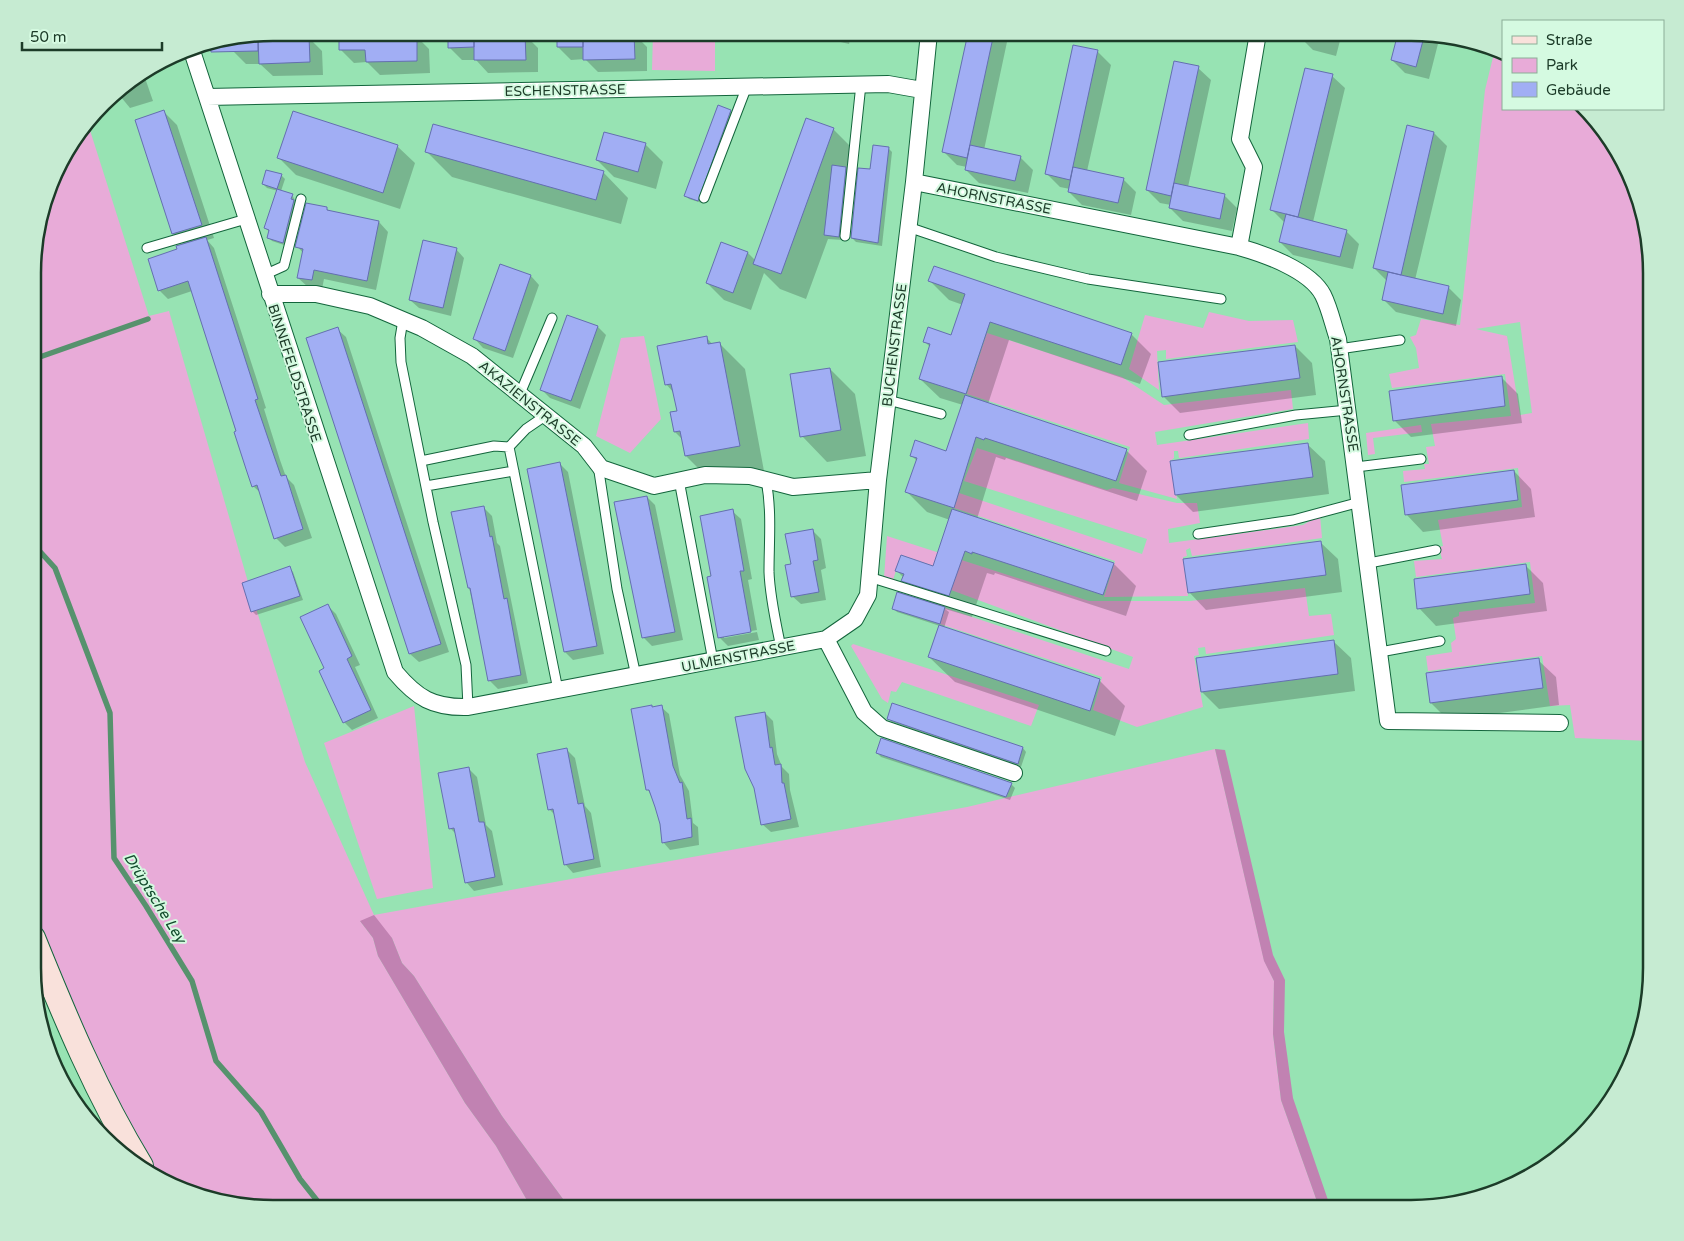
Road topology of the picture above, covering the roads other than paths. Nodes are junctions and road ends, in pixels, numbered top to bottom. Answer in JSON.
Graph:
{"nodes":[{"id":1,"x":928,"y":41,"type":"edge"},
{"id":2,"x":1253,"y":41,"type":"edge"},
{"id":3,"x":193,"y":56,"type":"edge"},
{"id":4,"x":861,"y":84,"type":"junction"},
{"id":5,"x":747,"y":86,"type":"junction"},
{"id":6,"x":922,"y":90,"type":"junction"},
{"id":7,"x":207,"y":97,"type":"junction"},
{"id":8,"x":914,"y":182,"type":"junction"},
{"id":9,"x":704,"y":198,"type":"dead end"},
{"id":10,"x":301,"y":200,"type":"dead end"},
{"id":11,"x":246,"y":219,"type":"junction"},
{"id":12,"x":908,"y":227,"type":"junction"},
{"id":13,"x":845,"y":236,"type":"dead end"},
{"id":14,"x":1239,"y":247,"type":"junction"},
{"id":15,"x":147,"y":248,"type":"dead end"},
{"id":16,"x":264,"y":275,"type":"junction"},
{"id":17,"x":270,"y":294,"type":"junction"},
{"id":18,"x":1220,"y":299,"type":"dead end"},
{"id":19,"x":552,"y":318,"type":"dead end"},
{"id":20,"x":403,"y":320,"type":"junction"},
{"id":21,"x":1400,"y":340,"type":"dead end"},
{"id":22,"x":1339,"y":349,"type":"junction"},
{"id":23,"x":519,"y":396,"type":"junction"},
{"id":24,"x":888,"y":400,"type":"junction"},
{"id":25,"x":1348,"y":410,"type":"junction"},
{"id":26,"x":940,"y":414,"type":"dead end"},
{"id":27,"x":545,"y":416,"type":"junction"},
{"id":28,"x":1189,"y":435,"type":"dead end"},
{"id":29,"x":509,"y":447,"type":"junction"},
{"id":30,"x":1420,"y":459,"type":"dead end"},
{"id":31,"x":421,"y":460,"type":"junction"},
{"id":32,"x":598,"y":464,"type":"junction"},
{"id":33,"x":1356,"y":467,"type":"junction"},
{"id":34,"x":514,"y":471,"type":"junction"},
{"id":35,"x":679,"y":480,"type":"junction"},
{"id":36,"x":766,"y":480,"type":"junction"},
{"id":37,"x":878,"y":480,"type":"junction"},
{"id":38,"x":426,"y":486,"type":"junction"},
{"id":39,"x":1360,"y":502,"type":"junction"},
{"id":40,"x":1198,"y":534,"type":"dead end"},
{"id":41,"x":1436,"y":550,"type":"dead end"},
{"id":42,"x":1369,"y":563,"type":"junction"},
{"id":43,"x":869,"y":577,"type":"junction"},
{"id":44,"x":826,"y":640,"type":"junction"},
{"id":45,"x":1440,"y":641,"type":"dead end"},
{"id":46,"x":781,"y":648,"type":"junction"},
{"id":47,"x":1106,"y":650,"type":"dead end"},
{"id":48,"x":1380,"y":652,"type":"junction"},
{"id":49,"x":712,"y":662,"type":"junction"},
{"id":50,"x":636,"y":676,"type":"junction"},
{"id":51,"x":558,"y":690,"type":"junction"},
{"id":52,"x":411,"y":692,"type":"joint"},
{"id":53,"x":468,"y":707,"type":"junction"},
{"id":54,"x":1560,"y":722,"type":"dead end"},
{"id":55,"x":1014,"y":773,"type":"dead end"},
{"id":56,"x":41,"y":958,"type":"edge"},
{"id":57,"x":133,"y":1153,"type":"edge"}],
"edges":[{"from":1,"to":6,"type":"street","name":"BUCHENSTRASSE"},
{"from":2,"to":14,"type":"street"},
{"from":3,"to":7,"type":"street","name":"BINNEFELDSTRASSE"},
{"from":4,"to":5,"type":"street","name":"ESCHENSTRASSE"},
{"from":4,"to":6,"type":"street","name":"ESCHENSTRASSE"},
{"from":4,"to":13,"type":"lane"},
{"from":5,"to":7,"type":"street","name":"ESCHENSTRASSE"},
{"from":5,"to":9,"type":"lane"},
{"from":6,"to":8,"type":"street","name":"BUCHENSTRASSE"},
{"from":7,"to":11,"type":"street","name":"BINNEFELDSTRASSE"},
{"from":8,"to":12,"type":"street","name":"BUCHENSTRASSE"},
{"from":8,"to":14,"type":"street","name":"AHORNSTRASSE"},
{"from":10,"to":16,"type":"lane"},
{"from":11,"to":15,"type":"lane"},
{"from":11,"to":16,"type":"street","name":"BINNEFELDSTRASSE"},
{"from":12,"to":18,"type":"lane"},
{"from":12,"to":24,"type":"street","name":"BUCHENSTRASSE"},
{"from":14,"to":22,"type":"street","name":"AHORNSTRASSE"},
{"from":16,"to":17,"type":"street","name":"BINNEFELDSTRASSE"},
{"from":17,"to":20,"type":"street","name":"AKAZIENSTRASSE"},
{"from":17,"to":52,"type":"street","name":"BINNEFELDSTRASSE"},
{"from":19,"to":23,"type":"lane"},
{"from":20,"to":23,"type":"street","name":"AKAZIENSTRASSE"},
{"from":20,"to":31,"type":"lane"},
{"from":21,"to":22,"type":"lane"},
{"from":22,"to":25,"type":"street","name":"AHORNSTRASSE"},
{"from":23,"to":27,"type":"street","name":"AKAZIENSTRASSE"},
{"from":24,"to":26,"type":"lane"},
{"from":24,"to":37,"type":"street","name":"BUCHENSTRASSE"},
{"from":25,"to":28,"type":"lane"},
{"from":25,"to":33,"type":"street","name":"AHORNSTRASSE"},
{"from":27,"to":29,"type":"lane"},
{"from":27,"to":32,"type":"street","name":"AKAZIENSTRASSE"},
{"from":29,"to":31,"type":"lane"},
{"from":29,"to":34,"type":"lane"},
{"from":30,"to":33,"type":"lane"},
{"from":31,"to":38,"type":"lane"},
{"from":32,"to":35,"type":"street","name":"AKAZIENSTRASSE"},
{"from":32,"to":50,"type":"lane"},
{"from":33,"to":39,"type":"street","name":"AHORNSTRASSE"},
{"from":34,"to":38,"type":"lane"},
{"from":34,"to":51,"type":"lane"},
{"from":35,"to":36,"type":"street","name":"AKAZIENSTRASSE"},
{"from":35,"to":49,"type":"lane"},
{"from":36,"to":37,"type":"street","name":"AKAZIENSTRASSE"},
{"from":36,"to":46,"type":"lane"},
{"from":37,"to":43,"type":"street","name":"BUCHENSTRASSE"},
{"from":38,"to":53,"type":"lane"},
{"from":39,"to":40,"type":"lane"},
{"from":39,"to":42,"type":"street","name":"AHORNSTRASSE"},
{"from":41,"to":42,"type":"lane"},
{"from":42,"to":48,"type":"street","name":"AHORNSTRASSE"},
{"from":43,"to":44,"type":"street","name":"BUCHENSTRASSE"},
{"from":43,"to":47,"type":"lane"},
{"from":44,"to":46,"type":"street","name":"ULMENSTRASSE"},
{"from":44,"to":55,"type":"street"},
{"from":45,"to":48,"type":"lane"},
{"from":46,"to":49,"type":"street","name":"ULMENSTRASSE"},
{"from":48,"to":54,"type":"street","name":"AHORNSTRASSE"},
{"from":49,"to":50,"type":"street","name":"ULMENSTRASSE"},
{"from":50,"to":51,"type":"street","name":"ULMENSTRASSE"},
{"from":51,"to":53,"type":"street","name":"ULMENSTRASSE"},
{"from":52,"to":53,"type":"street","name":"ULMENSTRASSE"},
{"from":56,"to":57,"type":"street"}]}
